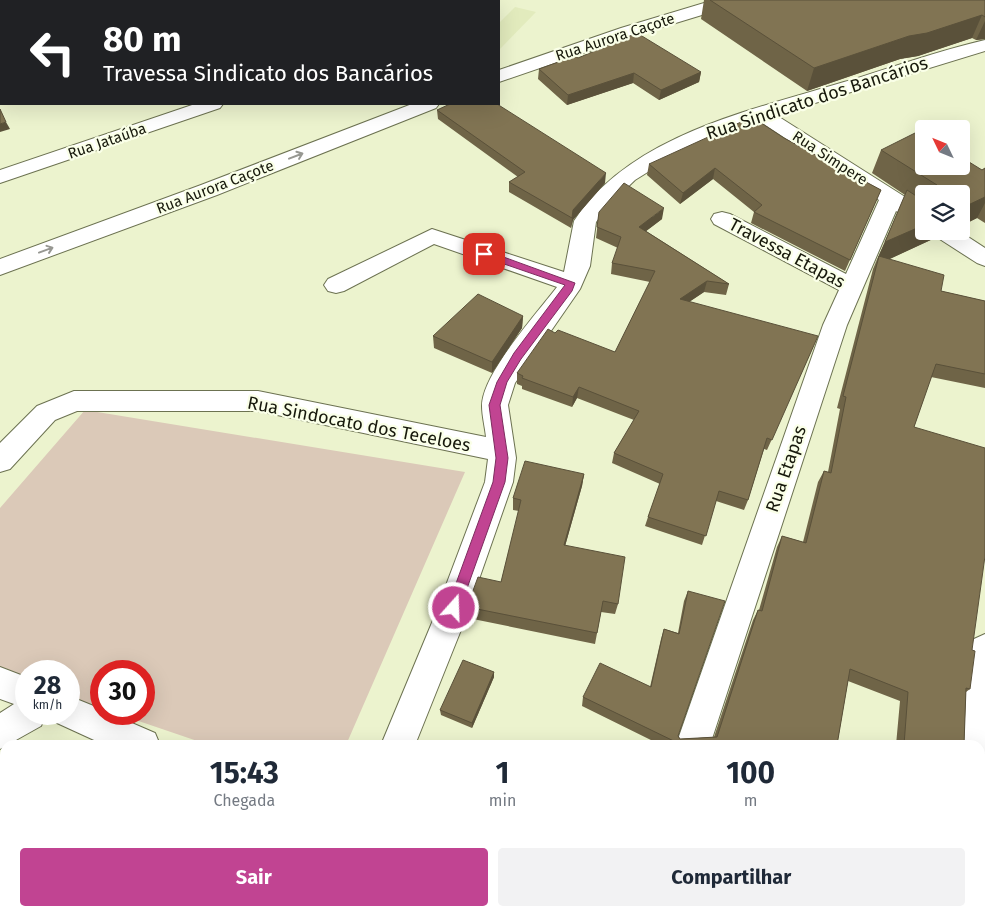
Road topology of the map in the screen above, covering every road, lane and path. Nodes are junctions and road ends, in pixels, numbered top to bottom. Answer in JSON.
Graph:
{"nodes":[{"id":1,"x":732,"y":0,"type":"edge"},
{"id":2,"x":985,"y":45,"type":"edge"},
{"id":3,"x":500,"y":75,"type":"edge"},
{"id":4,"x":211,"y":105,"type":"edge"},
{"id":5,"x":426,"y":105,"type":"edge"},
{"id":6,"x":761,"y":114,"type":"junction"},
{"id":7,"x":0,"y":177,"type":"edge"},
{"id":8,"x":891,"y":198,"type":"junction"},
{"id":9,"x":915,"y":213,"type":"edge"},
{"id":10,"x":722,"y":219,"type":"dead end"},
{"id":11,"x":957,"y":240,"type":"edge"},
{"id":12,"x":985,"y":258,"type":"edge"},
{"id":13,"x":0,"y":267,"type":"edge"},
{"id":14,"x":570,"y":283,"type":"junction"},
{"id":15,"x":336,"y":285,"type":"dead end"},
{"id":16,"x":852,"y":288,"type":"junction"},
{"id":17,"x":501,"y":451,"type":"junction"},
{"id":18,"x":0,"y":461,"type":"edge"},
{"id":19,"x":985,"y":649,"type":"edge"},
{"id":20,"x":0,"y":683,"type":"edge"},
{"id":21,"x":15,"y":689,"type":"edge"},
{"id":22,"x":80,"y":717,"type":"edge"},
{"id":23,"x":15,"y":722,"type":"edge"},
{"id":24,"x":0,"y":732,"type":"edge"},
{"id":25,"x":132,"y":740,"type":"edge"},
{"id":26,"x":400,"y":740,"type":"edge"},
{"id":27,"x":695,"y":740,"type":"edge"},
{"id":28,"x":973,"y":740,"type":"edge"}],
"edges":[{"from":1,"to":3,"type":"street","name":"Rua Aurora Caçote"},
{"from":2,"to":6,"type":"street","name":"Rua Sindicato dos Bancários"},
{"from":4,"to":7,"type":"street","name":"Rua Jataúba"},
{"from":13,"to":5,"type":"street","name":"Rua Aurora Caçote","one_way":true},
{"from":6,"to":8,"type":"street","name":"Rua Simpere"},
{"from":6,"to":14,"type":"street","name":"Rua Sindicato dos Bancários"},
{"from":8,"to":9,"type":"street","name":"Rua Simpere"},
{"from":8,"to":16,"type":"street","name":"Rua Etapas"},
{"from":10,"to":16,"type":"street","name":"Travessa Etapas"},
{"from":11,"to":12,"type":"street"},
{"from":14,"to":15,"type":"street"},
{"from":14,"to":17,"type":"street","name":"Rua Sindicato dos Bancários"},
{"from":16,"to":27,"type":"street","name":"Rua Etapas"},
{"from":17,"to":18,"type":"street","name":"Rua Sindocato dos Teceloes"},
{"from":17,"to":26,"type":"street","name":"Rua Sindicato dos Bancários"},
{"from":19,"to":28,"type":"street"},
{"from":20,"to":21,"type":"street"},
{"from":22,"to":25,"type":"street"},
{"from":23,"to":24,"type":"street"}]}
